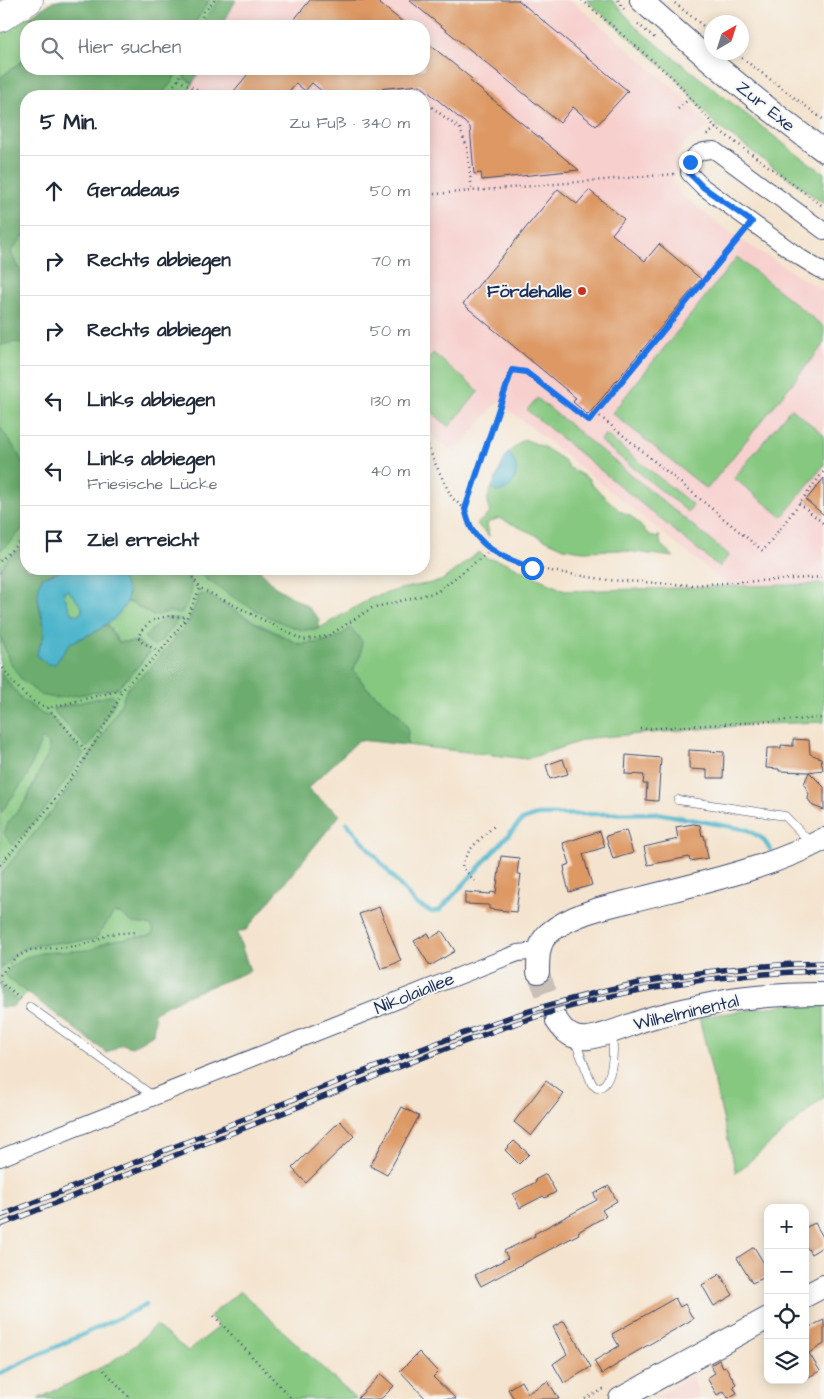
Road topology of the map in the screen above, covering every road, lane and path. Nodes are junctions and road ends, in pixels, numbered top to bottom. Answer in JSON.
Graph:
{"nodes":[{"id":1,"x":29,"y":0,"type":"edge"},
{"id":2,"x":214,"y":0,"type":"edge"},
{"id":3,"x":582,"y":0,"type":"edge"},
{"id":4,"x":642,"y":0,"type":"edge"},
{"id":5,"x":671,"y":0,"type":"edge"},
{"id":6,"x":0,"y":18,"type":"edge"},
{"id":7,"x":201,"y":20,"type":"edge"},
{"id":8,"x":704,"y":27,"type":"edge"},
{"id":9,"x":745,"y":60,"type":"edge"},
{"id":10,"x":180,"y":75,"type":"edge"},
{"id":11,"x":178,"y":80,"type":"junction"},
{"id":12,"x":169,"y":90,"type":"edge"},
{"id":13,"x":199,"y":90,"type":"edge"},
{"id":14,"x":690,"y":97,"type":"junction"},
{"id":15,"x":430,"y":106,"type":"edge"},
{"id":16,"x":678,"y":109,"type":"dead end"},
{"id":17,"x":824,"y":120,"type":"edge"},
{"id":18,"x":716,"y":128,"type":"junction"},
{"id":19,"x":702,"y":138,"type":"dead end"},
{"id":20,"x":824,"y":151,"type":"edge"},
{"id":21,"x":689,"y":173,"type":"junction"},
{"id":22,"x":472,"y":190,"type":"junction"},
{"id":23,"x":430,"y":194,"type":"edge"},
{"id":24,"x":824,"y":207,"type":"edge"},
{"id":25,"x":752,"y":222,"type":"junction"},
{"id":26,"x":824,"y":230,"type":"edge"},
{"id":27,"x":824,"y":272,"type":"edge"},
{"id":28,"x":596,"y":413,"type":"junction"},
{"id":29,"x":430,"y":451,"type":"edge"},
{"id":30,"x":824,"y":472,"type":"edge"},
{"id":31,"x":799,"y":503,"type":"junction"},
{"id":32,"x":465,"y":509,"type":"junction"},
{"id":33,"x":824,"y":524,"type":"edge"},
{"id":34,"x":20,"y":542,"type":"edge"},
{"id":35,"x":491,"y":550,"type":"junction"},
{"id":36,"x":0,"y":561,"type":"edge"},
{"id":37,"x":191,"y":575,"type":"edge"},
{"id":38,"x":824,"y":577,"type":"edge"},
{"id":39,"x":200,"y":588,"type":"junction"},
{"id":40,"x":186,"y":617,"type":"junction"},
{"id":41,"x":160,"y":652,"type":"junction"},
{"id":42,"x":0,"y":664,"type":"edge"},
{"id":43,"x":122,"y":690,"type":"junction"},
{"id":44,"x":48,"y":708,"type":"junction"},
{"id":45,"x":824,"y":718,"type":"edge"},
{"id":46,"x":640,"y":729,"type":"dead end"},
{"id":47,"x":88,"y":753,"type":"junction"},
{"id":48,"x":678,"y":800,"type":"dead end"},
{"id":49,"x":494,"y":826,"type":"dead end"},
{"id":50,"x":818,"y":843,"type":"edge"},
{"id":51,"x":0,"y":865,"type":"edge"},
{"id":52,"x":474,"y":881,"type":"dead end"},
{"id":53,"x":136,"y":932,"type":"dead end"},
{"id":54,"x":538,"y":961,"type":"joint"},
{"id":55,"x":0,"y":975,"type":"edge"},
{"id":56,"x":0,"y":982,"type":"edge"},
{"id":57,"x":824,"y":994,"type":"edge"},
{"id":58,"x":30,"y":1007,"type":"joint"},
{"id":59,"x":557,"y":1021,"type":"tunnel mouth"},
{"id":60,"x":611,"y":1031,"type":"junction"},
{"id":61,"x":577,"y":1038,"type":"junction"},
{"id":62,"x":153,"y":1096,"type":"junction"},
{"id":63,"x":0,"y":1158,"type":"edge"},
{"id":64,"x":824,"y":1286,"type":"edge"},
{"id":65,"x":809,"y":1294,"type":"edge"},
{"id":66,"x":214,"y":1316,"type":"dead end"},
{"id":67,"x":764,"y":1320,"type":"edge"},
{"id":68,"x":104,"y":1370,"type":"dead end"},
{"id":69,"x":131,"y":1399,"type":"edge"},
{"id":70,"x":292,"y":1399,"type":"edge"},
{"id":71,"x":620,"y":1399,"type":"edge"}],
"edges":[{"from":1,"to":6,"type":"highway"},
{"from":2,"to":7,"type":"path"},
{"from":3,"to":14,"type":"path"},
{"from":4,"to":20,"type":"street","name":"Zur Exe"},
{"from":5,"to":8,"type":"path"},
{"from":9,"to":17,"type":"path"},
{"from":10,"to":11,"type":"path"},
{"from":11,"to":12,"type":"path"},
{"from":11,"to":13,"type":"path"},
{"from":14,"to":16,"type":"path"},
{"from":14,"to":18,"type":"path"},
{"from":15,"to":22,"type":"path"},
{"from":18,"to":19,"type":"path"},
{"from":18,"to":24,"type":"path"},
{"from":21,"to":22,"type":"path"},
{"from":21,"to":25,"type":"street"},
{"from":21,"to":26,"type":"street"},
{"from":22,"to":23,"type":"path"},
{"from":25,"to":27,"type":"street"},
{"from":25,"to":28,"type":"path"},
{"from":28,"to":31,"type":"path"},
{"from":28,"to":32,"type":"path"},
{"from":29,"to":32,"type":"path"},
{"from":30,"to":31,"type":"path"},
{"from":31,"to":33,"type":"path"},
{"from":32,"to":35,"type":"path"},
{"from":34,"to":36,"type":"path"},
{"from":35,"to":38,"type":"path"},
{"from":35,"to":39,"type":"path"},
{"from":37,"to":39,"type":"path"},
{"from":39,"to":40,"type":"path"},
{"from":40,"to":41,"type":"path"},
{"from":40,"to":41,"type":"path"},
{"from":41,"to":43,"type":"path"},
{"from":42,"to":44,"type":"path"},
{"from":43,"to":44,"type":"path"},
{"from":43,"to":47,"type":"path"},
{"from":44,"to":47,"type":"path"},
{"from":45,"to":46,"type":"path"},
{"from":47,"to":51,"type":"path"},
{"from":48,"to":50,"type":"lane"},
{"from":49,"to":52,"type":"path"},
{"from":50,"to":54,"type":"street","name":"Nikolaiallee"},
{"from":53,"to":55,"type":"path"},
{"from":54,"to":62,"type":"street","name":"Nikolaiallee"},
{"from":56,"to":58,"type":"path"},
{"from":57,"to":60,"type":"street","name":"Wilhelminental"},
{"from":58,"to":62,"type":"lane"},
{"from":59,"to":61,"type":"street"},
{"from":60,"to":61,"type":"street","name":"Wilhelminental"},
{"from":60,"to":61,"type":"lane"},
{"from":62,"to":63,"type":"street","name":"Nikolaiallee"},
{"from":64,"to":65,"type":"street"},
{"from":66,"to":70,"type":"path"},
{"from":67,"to":71,"type":"street"},
{"from":68,"to":69,"type":"path"}]}
